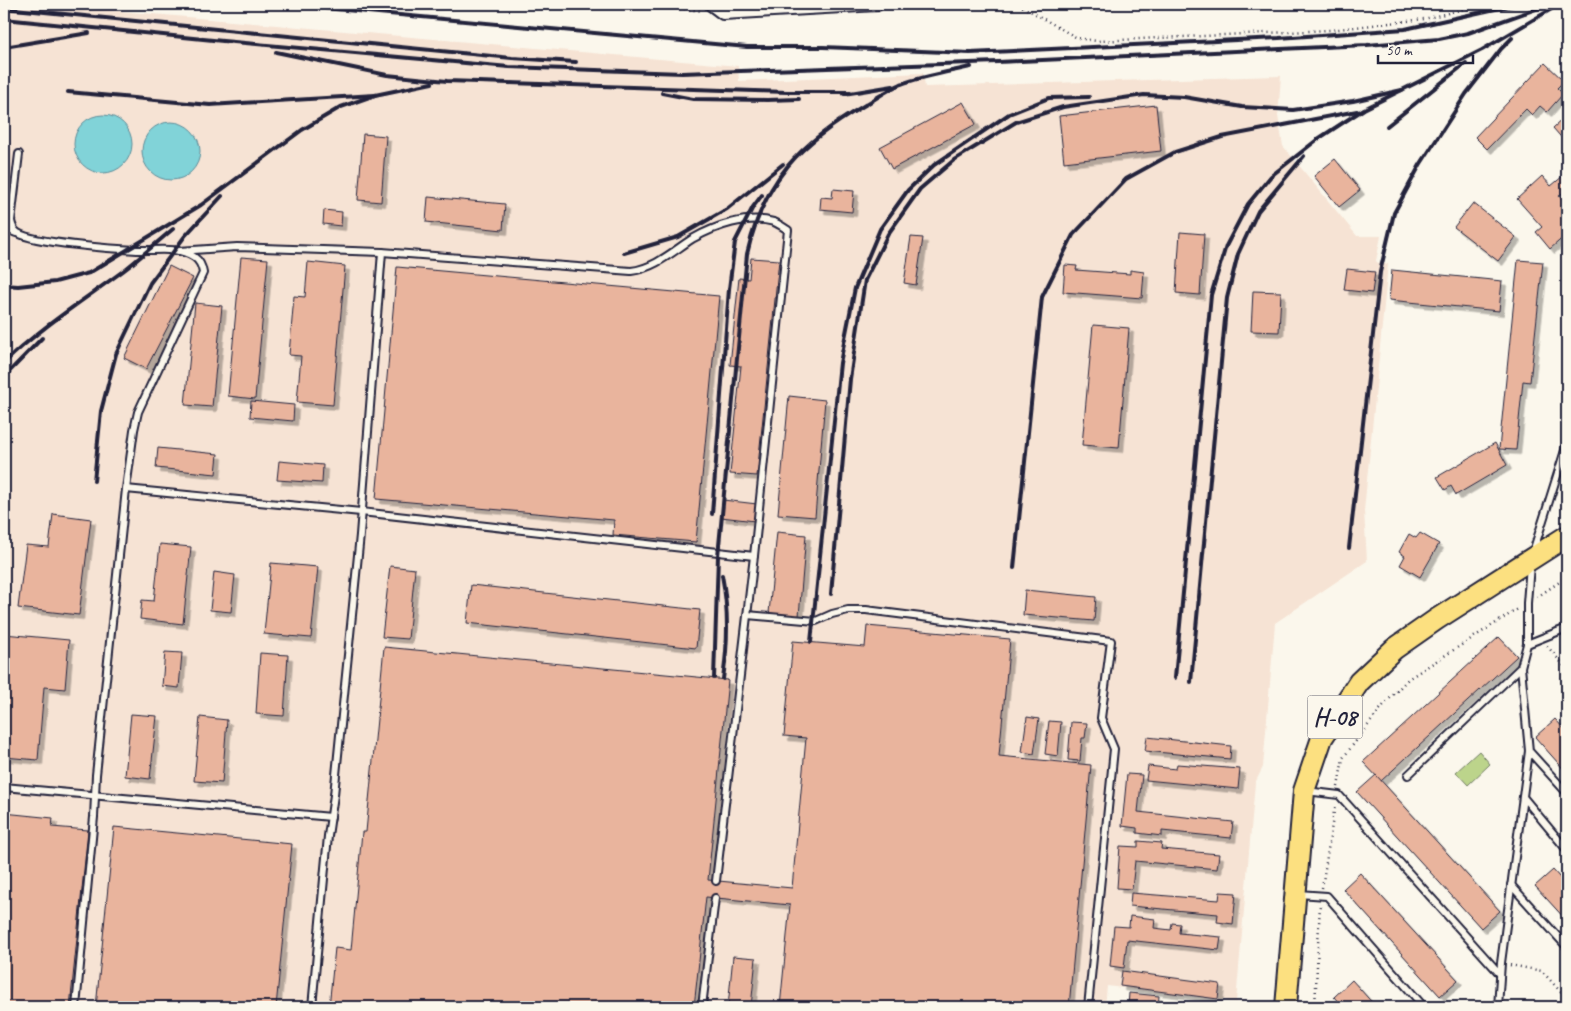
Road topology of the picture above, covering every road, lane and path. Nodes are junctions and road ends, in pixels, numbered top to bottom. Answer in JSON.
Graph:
{"nodes":[{"id":1,"x":644,"y":4,"type":"edge"},
{"id":2,"x":711,"y":4,"type":"edge"},
{"id":3,"x":877,"y":4,"type":"edge"},
{"id":4,"x":1018,"y":4,"type":"edge"},
{"id":5,"x":1484,"y":4,"type":"edge"},
{"id":6,"x":723,"y":13,"type":"junction"},
{"id":7,"x":19,"y":154,"type":"dead end"},
{"id":8,"x":4,"y":228,"type":"edge"},
{"id":9,"x":17,"y":233,"type":"junction"},
{"id":10,"x":179,"y":251,"type":"junction"},
{"id":11,"x":382,"y":252,"type":"junction"},
{"id":12,"x":1567,"y":444,"type":"edge"},
{"id":13,"x":126,"y":490,"type":"junction"},
{"id":14,"x":361,"y":512,"type":"junction"},
{"id":15,"x":1567,"y":536,"type":"edge"},
{"id":16,"x":754,"y":556,"type":"junction"},
{"id":17,"x":1531,"y":559,"type":"junction"},
{"id":18,"x":1567,"y":577,"type":"edge"},
{"id":19,"x":1527,"y":603,"type":"junction"},
{"id":20,"x":747,"y":615,"type":"junction"},
{"id":21,"x":1567,"y":628,"type":"edge"},
{"id":22,"x":1541,"y":639,"type":"junction"},
{"id":23,"x":1527,"y":644,"type":"junction"},
{"id":24,"x":1521,"y":667,"type":"junction"},
{"id":25,"x":1567,"y":669,"type":"edge"},
{"id":26,"x":1529,"y":751,"type":"junction"},
{"id":27,"x":1408,"y":775,"type":"dead end"},
{"id":28,"x":4,"y":787,"type":"edge"},
{"id":29,"x":1304,"y":791,"type":"junction"},
{"id":30,"x":1567,"y":793,"type":"edge"},
{"id":31,"x":95,"y":795,"type":"junction"},
{"id":32,"x":1336,"y":795,"type":"junction"},
{"id":33,"x":1524,"y":797,"type":"junction"},
{"id":34,"x":331,"y":817,"type":"junction"},
{"id":35,"x":1567,"y":850,"type":"edge"},
{"id":36,"x":716,"y":881,"type":"dead end"},
{"id":37,"x":1511,"y":885,"type":"junction"},
{"id":38,"x":1295,"y":894,"type":"junction"},
{"id":39,"x":1321,"y":896,"type":"junction"},
{"id":40,"x":715,"y":898,"type":"dead end"},
{"id":41,"x":1567,"y":947,"type":"edge"},
{"id":42,"x":1501,"y":963,"type":"junction"},
{"id":43,"x":1500,"y":974,"type":"junction"},
{"id":44,"x":1567,"y":999,"type":"edge"},
{"id":45,"x":76,"y":1007,"type":"edge"},
{"id":46,"x":312,"y":1007,"type":"edge"},
{"id":47,"x":702,"y":1007,"type":"edge"},
{"id":48,"x":1088,"y":1007,"type":"edge"},
{"id":49,"x":1286,"y":1007,"type":"edge"},
{"id":50,"x":1315,"y":1007,"type":"edge"},
{"id":51,"x":1424,"y":1007,"type":"edge"},
{"id":52,"x":1498,"y":1007,"type":"edge"}],
"edges":[{"from":1,"to":6,"type":"path"},
{"from":2,"to":6,"type":"street"},
{"from":3,"to":6,"type":"street"},
{"from":4,"to":5,"type":"path"},
{"from":7,"to":9,"type":"lane"},
{"from":8,"to":9,"type":"lane"},
{"from":9,"to":10,"type":"lane"},
{"from":10,"to":11,"type":"lane"},
{"from":10,"to":13,"type":"lane"},
{"from":11,"to":14,"type":"lane"},
{"from":11,"to":16,"type":"lane"},
{"from":12,"to":17,"type":"lane"},
{"from":13,"to":14,"type":"lane"},
{"from":13,"to":31,"type":"lane"},
{"from":14,"to":16,"type":"lane"},
{"from":14,"to":34,"type":"lane"},
{"from":15,"to":17,"type":"main road","number":"Н-08"},
{"from":16,"to":20,"type":"lane"},
{"from":17,"to":19,"type":"lane"},
{"from":17,"to":29,"type":"main road","number":"Н-08"},
{"from":18,"to":19,"type":"path"},
{"from":19,"to":23,"type":"lane"},
{"from":19,"to":32,"type":"path"},
{"from":20,"to":36,"type":"lane"},
{"from":20,"to":48,"type":"lane"},
{"from":21,"to":22,"type":"lane"},
{"from":22,"to":23,"type":"lane"},
{"from":22,"to":25,"type":"path"},
{"from":23,"to":24,"type":"lane"},
{"from":24,"to":26,"type":"lane"},
{"from":24,"to":27,"type":"lane"},
{"from":26,"to":30,"type":"lane"},
{"from":26,"to":33,"type":"lane"},
{"from":28,"to":31,"type":"lane"},
{"from":29,"to":32,"type":"lane"},
{"from":29,"to":38,"type":"main road","number":"Н-08"},
{"from":31,"to":34,"type":"lane"},
{"from":31,"to":45,"type":"lane"},
{"from":32,"to":39,"type":"path"},
{"from":32,"to":43,"type":"lane"},
{"from":33,"to":35,"type":"lane"},
{"from":33,"to":37,"type":"lane"},
{"from":34,"to":46,"type":"lane"},
{"from":37,"to":41,"type":"lane"},
{"from":37,"to":42,"type":"lane"},
{"from":38,"to":39,"type":"lane"},
{"from":38,"to":49,"type":"main road","number":"Н-08"},
{"from":39,"to":50,"type":"path"},
{"from":39,"to":51,"type":"lane"},
{"from":40,"to":47,"type":"lane"},
{"from":42,"to":43,"type":"lane"},
{"from":42,"to":44,"type":"path"},
{"from":43,"to":52,"type":"lane"}]}
